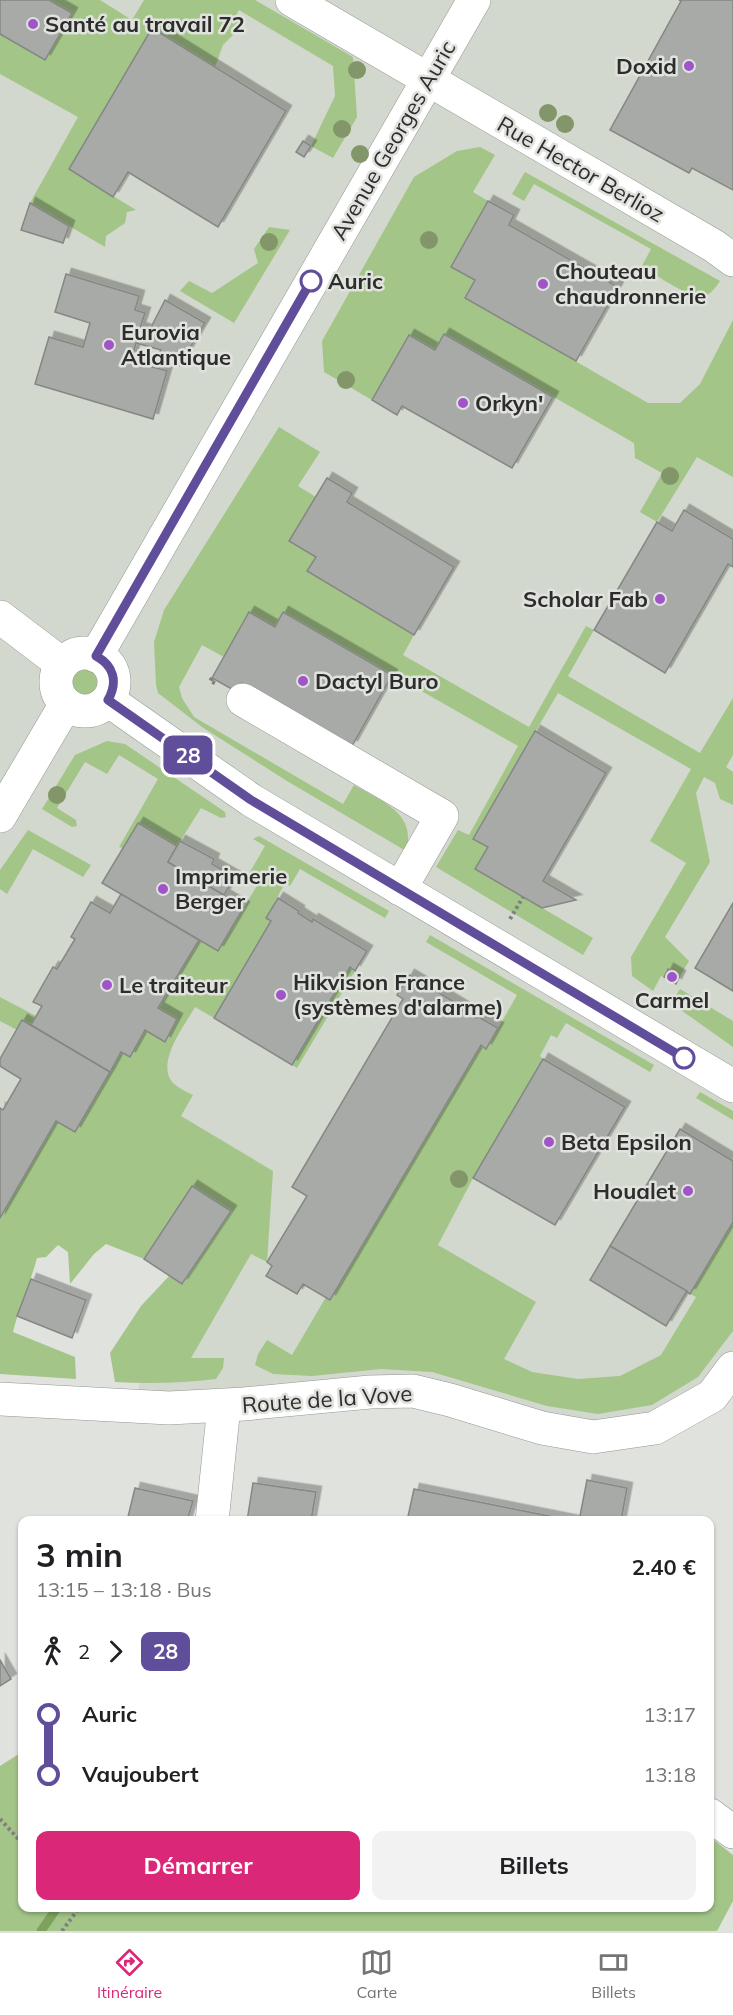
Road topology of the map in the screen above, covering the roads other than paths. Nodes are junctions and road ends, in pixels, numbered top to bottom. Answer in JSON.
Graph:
{"nodes":[{"id":1,"x":292,"y":0,"type":"edge"},
{"id":2,"x":474,"y":0,"type":"edge"},
{"id":3,"x":428,"y":79,"type":"junction"},
{"id":4,"x":733,"y":260,"type":"edge"},
{"id":5,"x":0,"y":617,"type":"edge"},
{"id":6,"x":96,"y":656,"type":"junction"},
{"id":7,"x":62,"y":664,"type":"junction"},
{"id":8,"x":108,"y":700,"type":"junction"},
{"id":9,"x":243,"y":700,"type":"dead end"},
{"id":10,"x":66,"y":704,"type":"junction"},
{"id":11,"x":0,"y":816,"type":"edge"},
{"id":12,"x":400,"y":889,"type":"junction"},
{"id":13,"x":733,"y":1086,"type":"edge"},
{"id":14,"x":733,"y":1368,"type":"edge"},
{"id":15,"x":0,"y":1399,"type":"edge"},
{"id":16,"x":224,"y":1406,"type":"junction"},
{"id":17,"x":213,"y":1516,"type":"edge"},
{"id":18,"x":714,"y":1818,"type":"edge"},
{"id":19,"x":733,"y":1832,"type":"edge"}],
"edges":[{"from":1,"to":3,"type":"street","name":"Rue Hector Berlioz"},
{"from":2,"to":3,"type":"street","name":"Avenue Georges Auric"},
{"from":3,"to":4,"type":"street","name":"Rue Hector Berlioz"},
{"from":3,"to":6,"type":"street","name":"Avenue Georges Auric"},
{"from":5,"to":7,"type":"street"},
{"from":6,"to":7,"type":"street"},
{"from":6,"to":8,"type":"street"},
{"from":7,"to":10,"type":"street"},
{"from":8,"to":10,"type":"street"},
{"from":8,"to":12,"type":"street"},
{"from":9,"to":12,"type":"street"},
{"from":10,"to":11,"type":"street"},
{"from":12,"to":13,"type":"street"},
{"from":14,"to":16,"type":"street","name":"Route de la Vove"},
{"from":15,"to":16,"type":"street","name":"Route de la Vove"},
{"from":16,"to":17,"type":"street"},
{"from":18,"to":19,"type":"street"}]}
